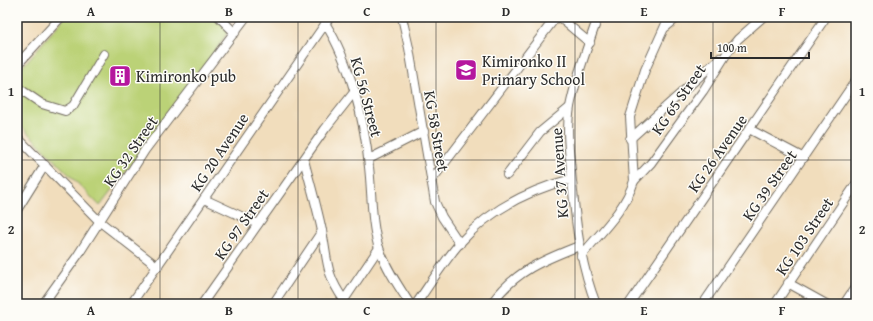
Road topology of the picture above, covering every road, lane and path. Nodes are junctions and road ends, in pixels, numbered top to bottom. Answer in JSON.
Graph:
{"nodes":[{"id":1,"x":60,"y":17,"type":"edge"},
{"id":2,"x":219,"y":17,"type":"edge"},
{"id":3,"x":246,"y":17,"type":"edge"},
{"id":4,"x":402,"y":17,"type":"edge"},
{"id":5,"x":558,"y":17,"type":"edge"},
{"id":6,"x":598,"y":17,"type":"edge"},
{"id":7,"x":669,"y":17,"type":"edge"},
{"id":8,"x":678,"y":17,"type":"edge"},
{"id":9,"x":764,"y":17,"type":"edge"},
{"id":10,"x":826,"y":17,"type":"edge"},
{"id":11,"x":327,"y":20,"type":"edge"},
{"id":12,"x":664,"y":29,"type":"junction"},
{"id":13,"x":235,"y":32,"type":"junction"},
{"id":14,"x":590,"y":43,"type":"junction"},
{"id":15,"x":728,"y":50,"type":"junction"},
{"id":16,"x":104,"y":54,"type":"dead end"},
{"id":17,"x":17,"y":65,"type":"edge"},
{"id":18,"x":856,"y":80,"type":"edge"},
{"id":19,"x":17,"y":87,"type":"edge"},
{"id":20,"x":355,"y":91,"type":"junction"},
{"id":21,"x":569,"y":108,"type":"junction"},
{"id":22,"x":751,"y":130,"type":"junction"},
{"id":23,"x":424,"y":131,"type":"junction"},
{"id":24,"x":17,"y":137,"type":"edge"},
{"id":25,"x":630,"y":139,"type":"junction"},
{"id":26,"x":804,"y":158,"type":"junction"},
{"id":27,"x":368,"y":159,"type":"junction"},
{"id":28,"x":304,"y":160,"type":"junction"},
{"id":29,"x":45,"y":165,"type":"junction"},
{"id":30,"x":507,"y":175,"type":"dead end"},
{"id":31,"x":571,"y":179,"type":"junction"},
{"id":32,"x":431,"y":181,"type":"junction"},
{"id":33,"x":634,"y":181,"type":"junction"},
{"id":34,"x":856,"y":184,"type":"edge"},
{"id":35,"x":204,"y":199,"type":"junction"},
{"id":36,"x":17,"y":210,"type":"edge"},
{"id":37,"x":99,"y":221,"type":"junction"},
{"id":38,"x":258,"y":224,"type":"junction"},
{"id":39,"x":322,"y":231,"type":"junction"},
{"id":40,"x":460,"y":244,"type":"junction"},
{"id":41,"x":579,"y":246,"type":"junction"},
{"id":42,"x":379,"y":248,"type":"junction"},
{"id":43,"x":581,"y":256,"type":"junction"},
{"id":44,"x":158,"y":267,"type":"junction"},
{"id":45,"x":788,"y":283,"type":"junction"},
{"id":46,"x":856,"y":286,"type":"edge"},
{"id":47,"x":343,"y":302,"type":"edge"},
{"id":48,"x":43,"y":304,"type":"edge"},
{"id":49,"x":132,"y":304,"type":"edge"},
{"id":50,"x":202,"y":304,"type":"edge"},
{"id":51,"x":273,"y":304,"type":"edge"},
{"id":52,"x":410,"y":304,"type":"edge"},
{"id":53,"x":416,"y":304,"type":"edge"},
{"id":54,"x":491,"y":304,"type":"edge"},
{"id":55,"x":596,"y":304,"type":"edge"},
{"id":56,"x":629,"y":304,"type":"edge"},
{"id":57,"x":703,"y":304,"type":"edge"},
{"id":58,"x":775,"y":304,"type":"edge"},
{"id":59,"x":826,"y":304,"type":"edge"},
{"id":60,"x":844,"y":304,"type":"edge"}],
"edges":[{"from":1,"to":17,"type":"street"},
{"from":2,"to":13,"type":"street"},
{"from":3,"to":13,"type":"street","name":"KG 32 Street"},
{"from":4,"to":23,"type":"street","name":"KG 58 Street"},
{"from":5,"to":14,"type":"street"},
{"from":5,"to":32,"type":"street"},
{"from":6,"to":14,"type":"street","name":"KG 37 Avenue"},
{"from":7,"to":12,"type":"street"},
{"from":8,"to":12,"type":"street"},
{"from":9,"to":15,"type":"street","name":"KG 65 Street"},
{"from":10,"to":22,"type":"street","name":"KG 26 Avenue"},
{"from":11,"to":20,"type":"street","name":"KG 56 Street"},
{"from":11,"to":35,"type":"street","name":"KG 20 Avenue"},
{"from":12,"to":25,"type":"street"},
{"from":13,"to":37,"type":"street","name":"KG 32 Street"},
{"from":14,"to":21,"type":"street","name":"KG 37 Avenue"},
{"from":15,"to":25,"type":"street"},
{"from":15,"to":33,"type":"street","name":"KG 65 Street"},
{"from":16,"to":19,"type":"street"},
{"from":18,"to":26,"type":"street","name":"KG 39 Street"},
{"from":20,"to":27,"type":"street","name":"KG 56 Street"},
{"from":20,"to":28,"type":"street","name":"KG 97 Street"},
{"from":21,"to":30,"type":"street"},
{"from":21,"to":31,"type":"street","name":"KG 37 Avenue"},
{"from":22,"to":26,"type":"street"},
{"from":22,"to":56,"type":"street","name":"KG 26 Avenue"},
{"from":23,"to":27,"type":"street","name":"KG 56 Street"},
{"from":23,"to":32,"type":"street","name":"KG 58 Street"},
{"from":24,"to":29,"type":"street"},
{"from":25,"to":33,"type":"street"},
{"from":26,"to":57,"type":"street","name":"KG 39 Street"},
{"from":27,"to":42,"type":"street","name":"KG 56 Street"},
{"from":28,"to":38,"type":"street","name":"KG 97 Street"},
{"from":28,"to":39,"type":"street"},
{"from":29,"to":36,"type":"street"},
{"from":29,"to":37,"type":"street"},
{"from":31,"to":40,"type":"street"},
{"from":31,"to":41,"type":"street","name":"KG 37 Avenue"},
{"from":32,"to":40,"type":"street","name":"KG 58 Street"},
{"from":33,"to":43,"type":"street"},
{"from":34,"to":45,"type":"street","name":"KG 103 Street"},
{"from":35,"to":38,"type":"street"},
{"from":35,"to":44,"type":"street","name":"KG 20 Avenue"},
{"from":37,"to":44,"type":"street"},
{"from":37,"to":48,"type":"street","name":"KG 32 Street"},
{"from":38,"to":50,"type":"street","name":"KG 97 Street"},
{"from":39,"to":47,"type":"street"},
{"from":39,"to":51,"type":"street"},
{"from":40,"to":53,"type":"street"},
{"from":41,"to":43,"type":"street","name":"KG 37 Avenue"},
{"from":41,"to":54,"type":"street"},
{"from":42,"to":47,"type":"street"},
{"from":42,"to":52,"type":"street","name":"KG 56 Street"},
{"from":43,"to":55,"type":"street","name":"KG 37 Avenue"},
{"from":44,"to":49,"type":"street","name":"KG 20 Avenue"},
{"from":45,"to":58,"type":"street","name":"KG 103 Street"},
{"from":45,"to":59,"type":"street"},
{"from":46,"to":60,"type":"street"}]}
